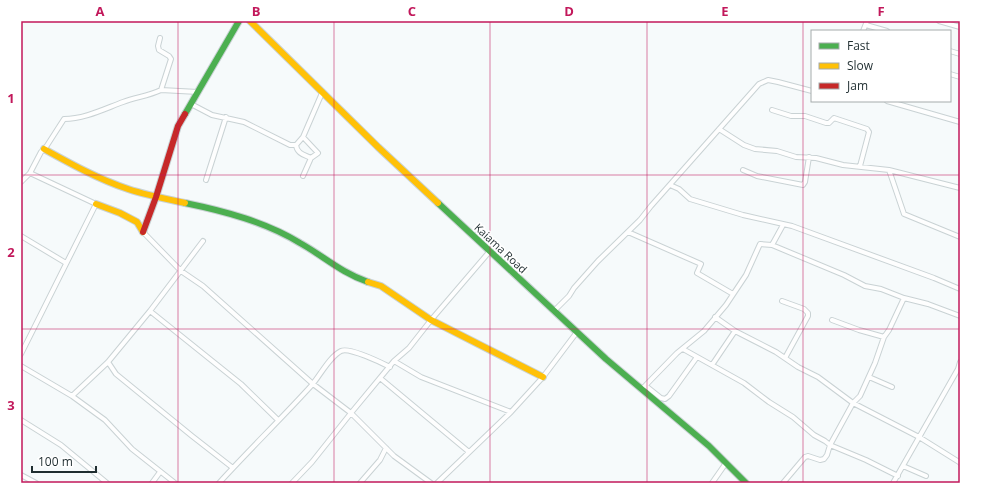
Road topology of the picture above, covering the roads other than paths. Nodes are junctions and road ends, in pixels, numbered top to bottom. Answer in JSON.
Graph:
{"nodes":[{"id":1,"x":239,"y":21,"type":"edge"},
{"id":2,"x":250,"y":21,"type":"edge"},
{"id":3,"x":939,"y":21,"type":"edge"},
{"id":4,"x":866,"y":23,"type":"edge"},
{"id":5,"x":960,"y":27,"type":"edge"},
{"id":6,"x":884,"y":30,"type":"edge"},
{"id":7,"x":160,"y":38,"type":"dead end"},
{"id":8,"x":161,"y":90,"type":"junction"},
{"id":9,"x":811,"y":91,"type":"edge"},
{"id":10,"x":198,"y":92,"type":"junction"},
{"id":11,"x":322,"y":93,"type":"junction"},
{"id":12,"x":890,"y":102,"type":"edge"},
{"id":13,"x":191,"y":104,"type":"junction"},
{"id":14,"x":772,"y":110,"type":"dead end"},
{"id":15,"x":226,"y":117,"type":"junction"},
{"id":16,"x":960,"y":122,"type":"edge"},
{"id":17,"x":719,"y":129,"type":"junction"},
{"id":18,"x":302,"y":136,"type":"junction"},
{"id":19,"x":296,"y":145,"type":"junction"},
{"id":20,"x":44,"y":149,"type":"junction"},
{"id":21,"x":809,"y":157,"type":"junction"},
{"id":22,"x":312,"y":158,"type":"junction"},
{"id":23,"x":860,"y":166,"type":"junction"},
{"id":24,"x":743,"y":170,"type":"dead end"},
{"id":25,"x":889,"y":170,"type":"junction"},
{"id":26,"x":30,"y":173,"type":"junction"},
{"id":27,"x":303,"y":176,"type":"dead end"},
{"id":28,"x":206,"y":180,"type":"dead end"},
{"id":29,"x":21,"y":182,"type":"edge"},
{"id":30,"x":670,"y":185,"type":"junction"},
{"id":31,"x":960,"y":188,"type":"edge"},
{"id":32,"x":156,"y":197,"type":"junction"},
{"id":33,"x":96,"y":204,"type":"junction"},
{"id":34,"x":783,"y":225,"type":"junction"},
{"id":35,"x":143,"y":232,"type":"junction"},
{"id":36,"x":628,"y":232,"type":"junction"},
{"id":37,"x":21,"y":236,"type":"edge"},
{"id":38,"x":960,"y":237,"type":"edge"},
{"id":39,"x":203,"y":240,"type":"dead end"},
{"id":40,"x":772,"y":246,"type":"junction"},
{"id":41,"x":490,"y":251,"type":"junction"},
{"id":42,"x":66,"y":263,"type":"junction"},
{"id":43,"x":181,"y":271,"type":"junction"},
{"id":44,"x":960,"y":289,"type":"edge"},
{"id":45,"x":733,"y":294,"type":"junction"},
{"id":46,"x":904,"y":298,"type":"junction"},
{"id":47,"x":782,"y":301,"type":"dead end"},
{"id":48,"x":555,"y":310,"type":"junction"},
{"id":49,"x":150,"y":311,"type":"junction"},
{"id":50,"x":960,"y":316,"type":"edge"},
{"id":51,"x":715,"y":317,"type":"junction"},
{"id":52,"x":431,"y":320,"type":"junction"},
{"id":53,"x":832,"y":320,"type":"dead end"},
{"id":54,"x":735,"y":331,"type":"junction"},
{"id":55,"x":577,"y":332,"type":"junction"},
{"id":56,"x":884,"y":337,"type":"junction"},
{"id":57,"x":683,"y":348,"type":"junction"},
{"id":58,"x":21,"y":354,"type":"edge"},
{"id":59,"x":697,"y":357,"type":"junction"},
{"id":60,"x":785,"y":358,"type":"junction"},
{"id":61,"x":394,"y":361,"type":"junction"},
{"id":62,"x":108,"y":362,"type":"junction"},
{"id":63,"x":960,"y":362,"type":"edge"},
{"id":64,"x":712,"y":365,"type":"junction"},
{"id":65,"x":21,"y":366,"type":"edge"},
{"id":66,"x":390,"y":367,"type":"junction"},
{"id":67,"x":869,"y":377,"type":"junction"},
{"id":68,"x":380,"y":378,"type":"junction"},
{"id":69,"x":543,"y":378,"type":"junction"},
{"id":70,"x":313,"y":384,"type":"junction"},
{"id":71,"x":892,"y":387,"type":"dead end"},
{"id":72,"x":644,"y":388,"type":"junction"},
{"id":73,"x":72,"y":396,"type":"junction"},
{"id":74,"x":853,"y":403,"type":"junction"},
{"id":75,"x":511,"y":412,"type":"junction"},
{"id":76,"x":351,"y":413,"type":"junction"},
{"id":77,"x":21,"y":420,"type":"edge"},
{"id":78,"x":278,"y":420,"type":"junction"},
{"id":79,"x":919,"y":437,"type":"junction"},
{"id":80,"x":830,"y":446,"type":"junction"},
{"id":81,"x":386,"y":448,"type":"junction"},
{"id":82,"x":469,"y":452,"type":"junction"},
{"id":83,"x":960,"y":462,"type":"edge"},
{"id":84,"x":726,"y":463,"type":"junction"},
{"id":85,"x":903,"y":466,"type":"junction"},
{"id":86,"x":233,"y":468,"type":"junction"},
{"id":87,"x":160,"y":472,"type":"junction"},
{"id":88,"x":21,"y":475,"type":"edge"},
{"id":89,"x":898,"y":476,"type":"junction"},
{"id":90,"x":926,"y":476,"type":"dead end"},
{"id":91,"x":36,"y":483,"type":"edge"},
{"id":92,"x":107,"y":483,"type":"edge"},
{"id":93,"x":152,"y":483,"type":"edge"},
{"id":94,"x":175,"y":483,"type":"edge"},
{"id":95,"x":219,"y":483,"type":"edge"},
{"id":96,"x":292,"y":483,"type":"edge"},
{"id":97,"x":361,"y":483,"type":"edge"},
{"id":98,"x":432,"y":483,"type":"edge"},
{"id":99,"x":437,"y":483,"type":"edge"},
{"id":100,"x":712,"y":483,"type":"edge"},
{"id":101,"x":746,"y":483,"type":"edge"},
{"id":102,"x":782,"y":483,"type":"edge"},
{"id":103,"x":893,"y":483,"type":"edge"}],
"edges":[{"from":1,"to":10,"type":"main road"},
{"from":2,"to":11,"type":"main road","name":"Kaiama Road"},
{"from":3,"to":5,"type":"street"},
{"from":4,"to":6,"type":"street"},
{"from":7,"to":8,"type":"street"},
{"from":8,"to":10,"type":"street"},
{"from":8,"to":20,"type":"street"},
{"from":9,"to":17,"type":"street"},
{"from":10,"to":13,"type":"main road"},
{"from":11,"to":18,"type":"street"},
{"from":11,"to":41,"type":"main road","name":"Kaiama Road"},
{"from":12,"to":16,"type":"street"},
{"from":13,"to":15,"type":"street"},
{"from":13,"to":32,"type":"main road"},
{"from":14,"to":23,"type":"street"},
{"from":15,"to":19,"type":"street"},
{"from":15,"to":28,"type":"street"},
{"from":17,"to":21,"type":"street"},
{"from":17,"to":30,"type":"street"},
{"from":18,"to":19,"type":"street"},
{"from":18,"to":22,"type":"street"},
{"from":19,"to":22,"type":"street"},
{"from":20,"to":26,"type":"street"},
{"from":20,"to":32,"type":"main road"},
{"from":21,"to":23,"type":"street"},
{"from":21,"to":24,"type":"street"},
{"from":22,"to":27,"type":"street"},
{"from":23,"to":25,"type":"street"},
{"from":25,"to":31,"type":"street"},
{"from":25,"to":38,"type":"street"},
{"from":26,"to":29,"type":"street"},
{"from":26,"to":33,"type":"street"},
{"from":30,"to":34,"type":"street"},
{"from":30,"to":36,"type":"street"},
{"from":32,"to":35,"type":"main road"},
{"from":32,"to":52,"type":"main road"},
{"from":33,"to":35,"type":"main road"},
{"from":33,"to":42,"type":"street"},
{"from":34,"to":40,"type":"street"},
{"from":34,"to":44,"type":"street"},
{"from":35,"to":43,"type":"street"},
{"from":36,"to":45,"type":"street"},
{"from":36,"to":48,"type":"street"},
{"from":37,"to":42,"type":"street"},
{"from":39,"to":43,"type":"street"},
{"from":40,"to":45,"type":"street"},
{"from":40,"to":46,"type":"street"},
{"from":41,"to":48,"type":"main road","name":"Kaiama Road"},
{"from":41,"to":52,"type":"street"},
{"from":42,"to":58,"type":"street"},
{"from":43,"to":49,"type":"street"},
{"from":43,"to":70,"type":"street"},
{"from":45,"to":51,"type":"street"},
{"from":46,"to":50,"type":"street"},
{"from":46,"to":56,"type":"street"},
{"from":47,"to":60,"type":"street"},
{"from":48,"to":55,"type":"main road","name":"Kaiama Road"},
{"from":49,"to":62,"type":"street"},
{"from":49,"to":78,"type":"street"},
{"from":51,"to":54,"type":"street"},
{"from":51,"to":57,"type":"street"},
{"from":52,"to":61,"type":"street"},
{"from":52,"to":69,"type":"main road"},
{"from":53,"to":56,"type":"street"},
{"from":54,"to":60,"type":"street"},
{"from":54,"to":64,"type":"street"},
{"from":55,"to":69,"type":"street"},
{"from":55,"to":72,"type":"main road","name":"Kaiama Road"},
{"from":56,"to":67,"type":"street"},
{"from":57,"to":59,"type":"street"},
{"from":57,"to":72,"type":"street"},
{"from":59,"to":64,"type":"street"},
{"from":59,"to":72,"type":"street"},
{"from":60,"to":74,"type":"street"},
{"from":61,"to":66,"type":"street"},
{"from":61,"to":75,"type":"street"},
{"from":62,"to":73,"type":"street"},
{"from":62,"to":86,"type":"street"},
{"from":63,"to":79,"type":"street"},
{"from":64,"to":80,"type":"street"},
{"from":65,"to":73,"type":"street"},
{"from":66,"to":68,"type":"street"},
{"from":66,"to":70,"type":"street"},
{"from":67,"to":71,"type":"street"},
{"from":67,"to":74,"type":"street"},
{"from":68,"to":76,"type":"street"},
{"from":68,"to":82,"type":"street"},
{"from":69,"to":75,"type":"street"},
{"from":70,"to":76,"type":"street"},
{"from":70,"to":78,"type":"street"},
{"from":72,"to":84,"type":"main road","name":"Kaiama Road"},
{"from":73,"to":87,"type":"street"},
{"from":74,"to":79,"type":"street"},
{"from":74,"to":80,"type":"street"},
{"from":75,"to":82,"type":"street"},
{"from":76,"to":81,"type":"street"},
{"from":76,"to":96,"type":"street"},
{"from":77,"to":92,"type":"street"},
{"from":78,"to":86,"type":"street"},
{"from":79,"to":83,"type":"street"},
{"from":79,"to":85,"type":"street"},
{"from":80,"to":89,"type":"street"},
{"from":80,"to":102,"type":"street"},
{"from":81,"to":97,"type":"street"},
{"from":81,"to":98,"type":"street"},
{"from":82,"to":99,"type":"street"},
{"from":84,"to":100,"type":"street"},
{"from":84,"to":101,"type":"main road","name":"Kaiama Road"},
{"from":85,"to":89,"type":"street"},
{"from":85,"to":90,"type":"street"},
{"from":86,"to":95,"type":"street"},
{"from":87,"to":93,"type":"street"},
{"from":87,"to":94,"type":"street"},
{"from":88,"to":91,"type":"street"},
{"from":89,"to":103,"type":"street"}]}
